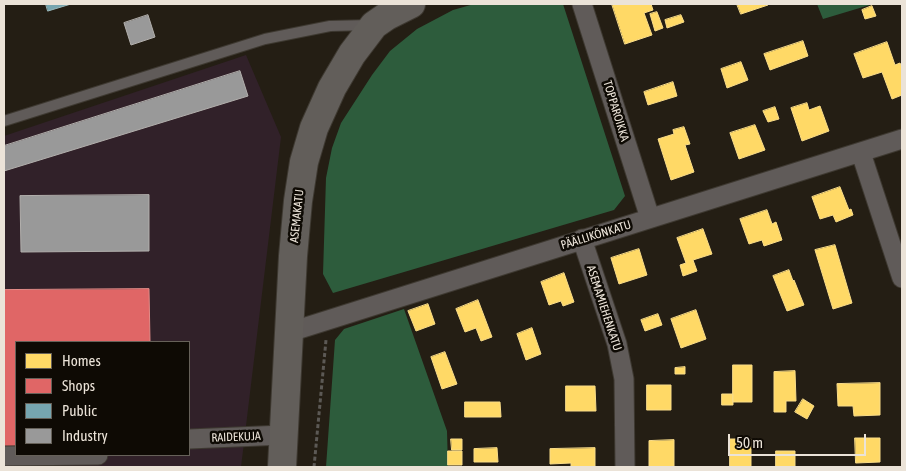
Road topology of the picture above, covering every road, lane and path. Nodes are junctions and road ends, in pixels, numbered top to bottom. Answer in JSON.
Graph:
{"nodes":[{"id":1,"x":411,"y":4,"type":"edge"},
{"id":2,"x":582,"y":4,"type":"edge"},
{"id":3,"x":374,"y":25,"type":"junction"},
{"id":4,"x":4,"y":121,"type":"edge"},
{"id":5,"x":902,"y":139,"type":"edge"},
{"id":6,"x":861,"y":153,"type":"junction"},
{"id":7,"x":650,"y":218,"type":"junction"},
{"id":8,"x":582,"y":239,"type":"junction"},
{"id":9,"x":902,"y":278,"type":"edge"},
{"id":10,"x":327,"y":320,"type":"junction"},
{"id":11,"x":290,"y":332,"type":"junction"},
{"id":12,"x":283,"y":436,"type":"junction"},
{"id":13,"x":190,"y":439,"type":"edge"},
{"id":14,"x":282,"y":467,"type":"edge"},
{"id":15,"x":314,"y":467,"type":"edge"},
{"id":16,"x":624,"y":467,"type":"edge"}],
"edges":[{"from":1,"to":3,"type":"street","name":"ASEMAKATU"},
{"from":2,"to":7,"type":"street","name":"TOPPAROIKKA"},
{"from":3,"to":4,"type":"lane"},
{"from":3,"to":11,"type":"street","name":"ASEMAKATU"},
{"from":5,"to":6,"type":"street","name":"PÄÄLLIKÖNKATU"},
{"from":6,"to":7,"type":"street","name":"PÄÄLLIKÖNKATU"},
{"from":6,"to":9,"type":"street"},
{"from":7,"to":8,"type":"street","name":"PÄÄLLIKÖNKATU"},
{"from":8,"to":10,"type":"street","name":"PÄÄLLIKÖNKATU"},
{"from":8,"to":16,"type":"street","name":"ASEMAMIEHENKATU"},
{"from":10,"to":11,"type":"street","name":"PÄÄLLIKÖNKATU"},
{"from":10,"to":15,"type":"path"},
{"from":11,"to":12,"type":"street","name":"ASEMAKATU"},
{"from":12,"to":13,"type":"street","name":"RAIDEKUJA"},
{"from":12,"to":14,"type":"street","name":"ASEMAKATU"}]}
